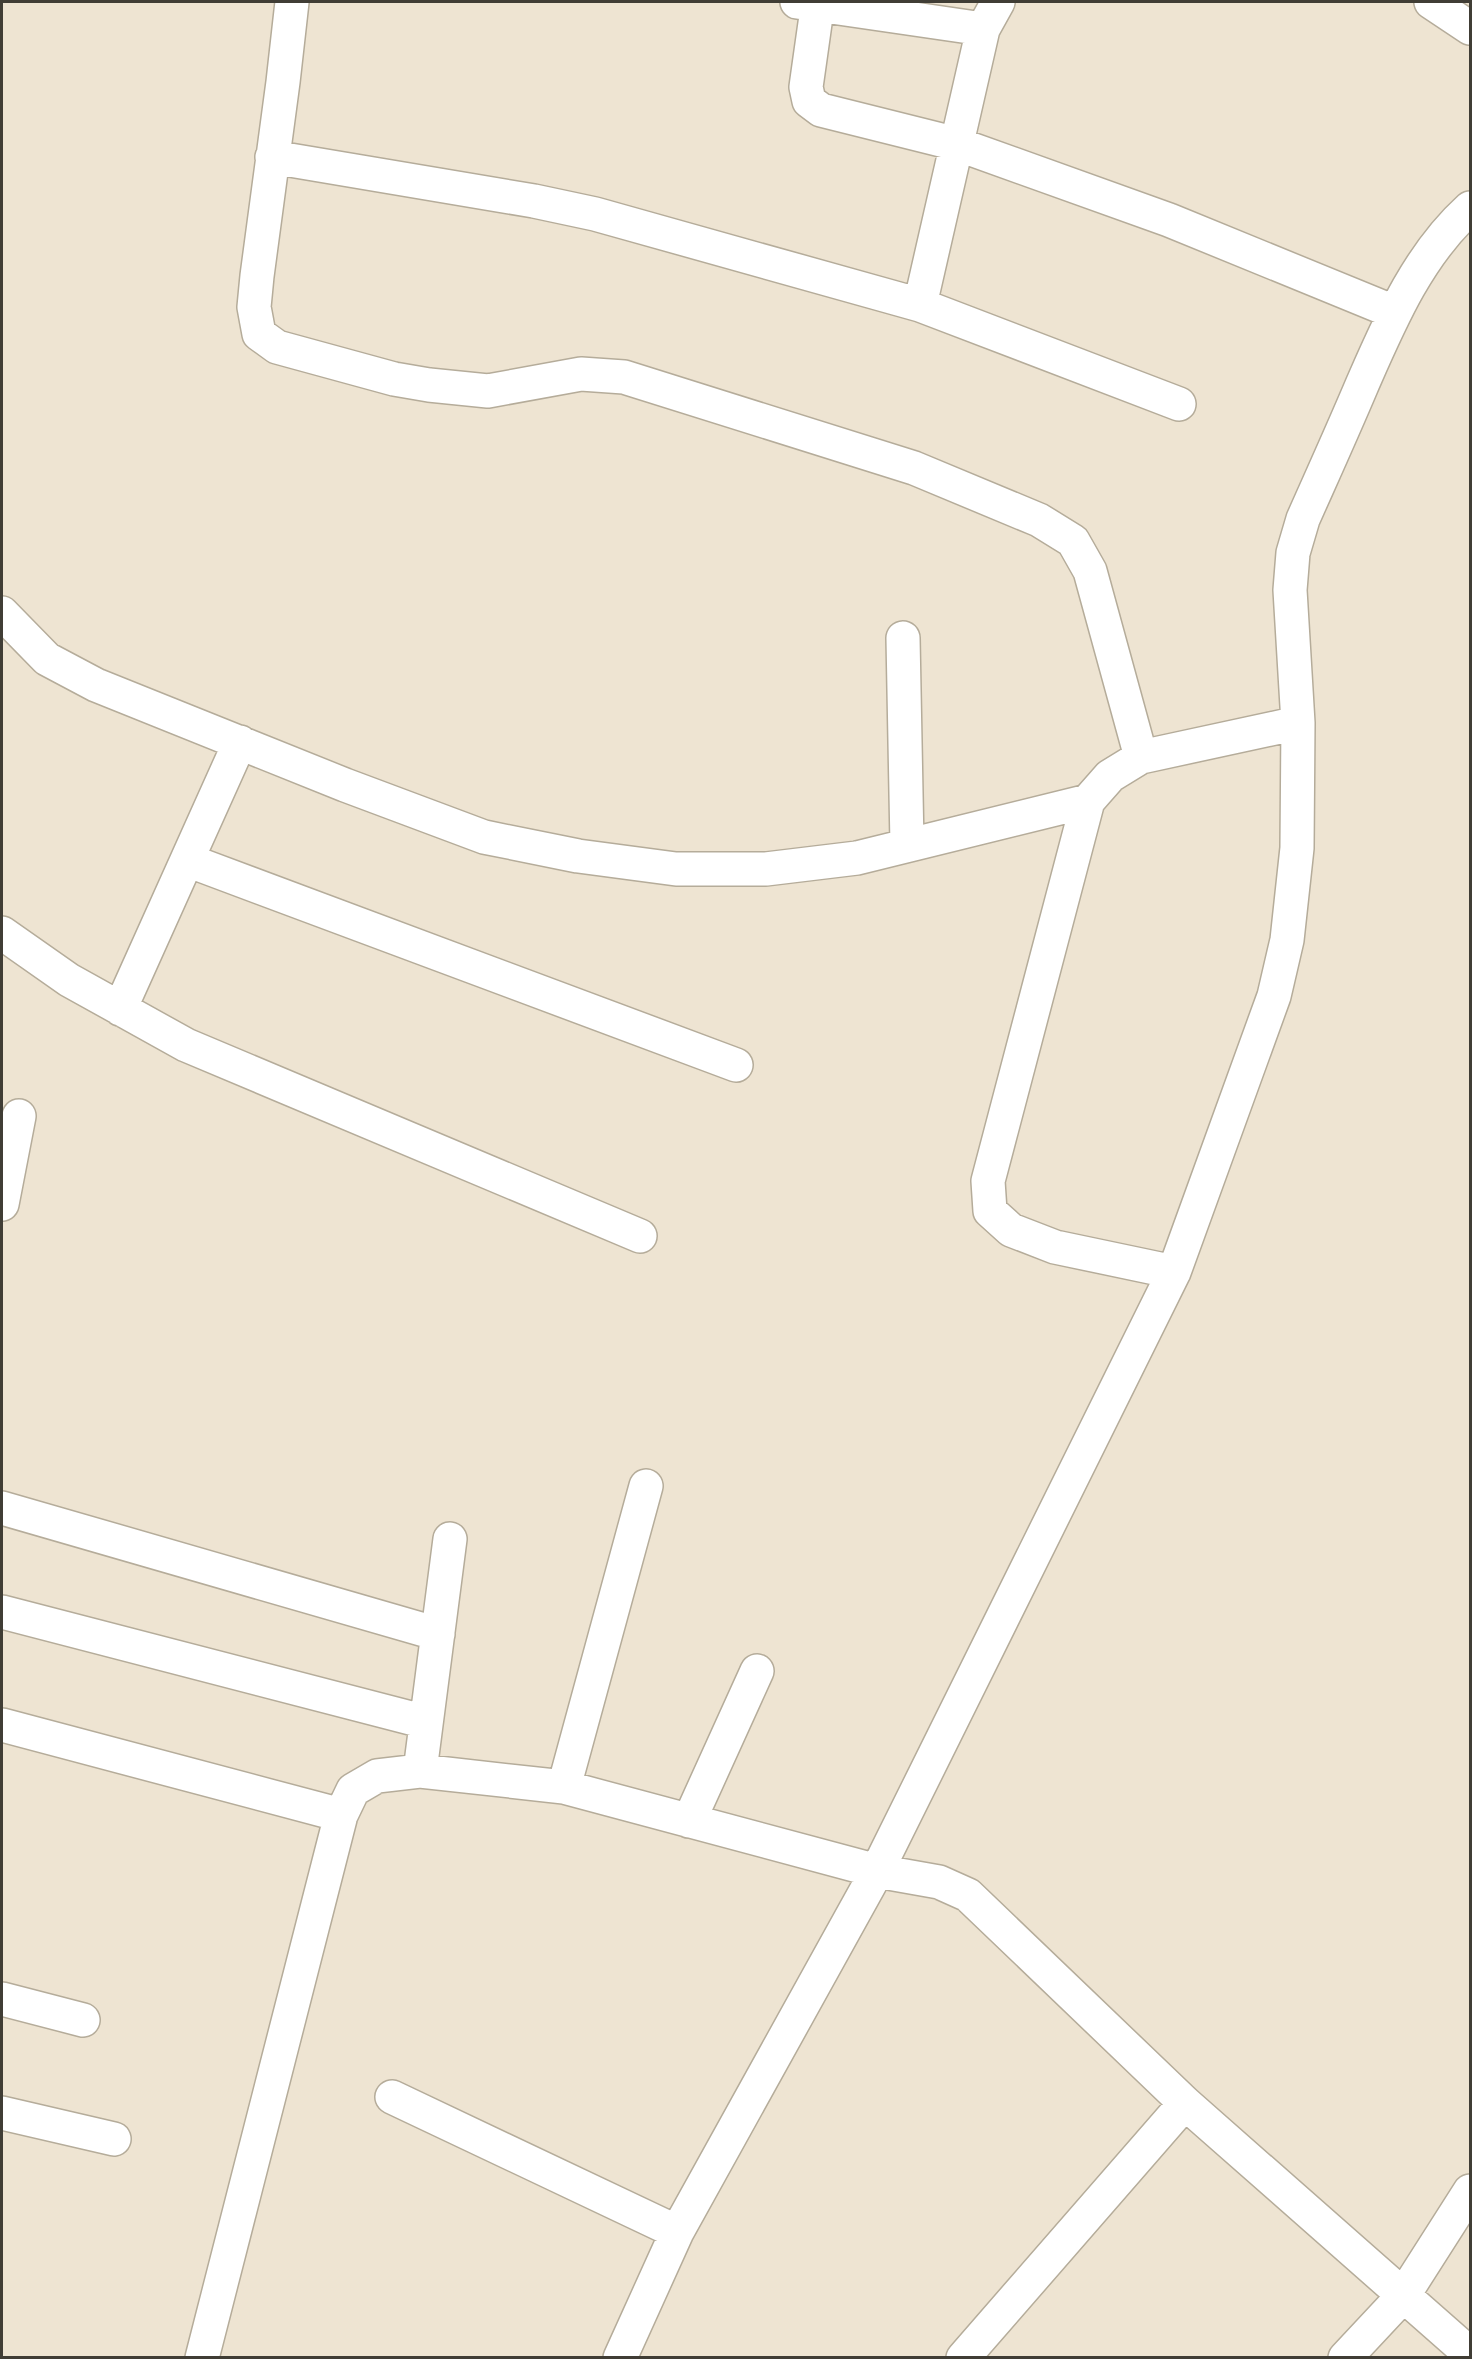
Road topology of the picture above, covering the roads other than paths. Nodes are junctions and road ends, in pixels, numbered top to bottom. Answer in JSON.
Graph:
{"nodes":[{"id":1,"x":292,"y":2,"type":"edge"},
{"id":2,"x":810,"y":2,"type":"edge"},
{"id":3,"x":1431,"y":2,"type":"edge"},
{"id":4,"x":990,"y":15,"type":"edge"},
{"id":5,"x":1470,"y":28,"type":"edge"},
{"id":6,"x":957,"y":144,"type":"junction"},
{"id":7,"x":272,"y":157,"type":"junction"},
{"id":8,"x":1470,"y":207,"type":"edge"},
{"id":9,"x":920,"y":305,"type":"junction"},
{"id":10,"x":1394,"y":312,"type":"junction"},
{"id":11,"x":1179,"y":404,"type":"dead end"},
{"id":12,"x":2,"y":613,"type":"edge"},
{"id":13,"x":903,"y":638,"type":"dead end"},
{"id":14,"x":1298,"y":723,"type":"junction"},
{"id":15,"x":240,"y":742,"type":"junction"},
{"id":16,"x":1141,"y":757,"type":"junction"},
{"id":17,"x":1088,"y":801,"type":"junction"},
{"id":18,"x":907,"y":845,"type":"junction"},
{"id":19,"x":187,"y":860,"type":"junction"},
{"id":20,"x":2,"y":933,"type":"edge"},
{"id":21,"x":120,"y":1009,"type":"junction"},
{"id":22,"x":736,"y":1065,"type":"dead end"},
{"id":23,"x":19,"y":1116,"type":"dead end"},
{"id":24,"x":2,"y":1204,"type":"edge"},
{"id":25,"x":640,"y":1236,"type":"dead end"},
{"id":26,"x":1174,"y":1272,"type":"junction"},
{"id":27,"x":646,"y":1486,"type":"dead end"},
{"id":28,"x":2,"y":1508,"type":"edge"},
{"id":29,"x":450,"y":1539,"type":"dead end"},
{"id":30,"x":2,"y":1612,"type":"edge"},
{"id":31,"x":438,"y":1634,"type":"junction"},
{"id":32,"x":757,"y":1671,"type":"dead end"},
{"id":33,"x":426,"y":1722,"type":"junction"},
{"id":34,"x":2,"y":1725,"type":"edge"},
{"id":35,"x":420,"y":1771,"type":"junction"},
{"id":36,"x":564,"y":1787,"type":"junction"},
{"id":37,"x":341,"y":1815,"type":"junction"},
{"id":38,"x":689,"y":1821,"type":"junction"},
{"id":39,"x":877,"y":1871,"type":"junction"},
{"id":40,"x":2,"y":1999,"type":"edge"},
{"id":41,"x":83,"y":2020,"type":"dead end"},
{"id":42,"x":392,"y":2097,"type":"dead end"},
{"id":43,"x":1185,"y":2103,"type":"junction"},
{"id":44,"x":2,"y":2113,"type":"edge"},
{"id":45,"x":114,"y":2139,"type":"dead end"},
{"id":46,"x":1470,"y":2191,"type":"edge"},
{"id":47,"x":677,"y":2232,"type":"junction"},
{"id":48,"x":1403,"y":2296,"type":"junction"},
{"id":49,"x":1470,"y":2354,"type":"edge"},
{"id":50,"x":202,"y":2358,"type":"edge"},
{"id":51,"x":620,"y":2358,"type":"edge"},
{"id":52,"x":963,"y":2358,"type":"edge"},
{"id":53,"x":1345,"y":2358,"type":"edge"}],
"edges":[{"from":1,"to":7,"type":"street"},
{"from":2,"to":4,"type":"street"},
{"from":2,"to":6,"type":"street"},
{"from":3,"to":5,"type":"street"},
{"from":4,"to":6,"type":"street"},
{"from":6,"to":9,"type":"street"},
{"from":6,"to":10,"type":"street"},
{"from":7,"to":9,"type":"street"},
{"from":7,"to":16,"type":"street"},
{"from":8,"to":10,"type":"street"},
{"from":9,"to":11,"type":"street"},
{"from":10,"to":14,"type":"street"},
{"from":12,"to":15,"type":"street"},
{"from":13,"to":18,"type":"street"},
{"from":14,"to":16,"type":"street"},
{"from":14,"to":26,"type":"street"},
{"from":15,"to":18,"type":"street"},
{"from":15,"to":19,"type":"street"},
{"from":16,"to":17,"type":"street"},
{"from":17,"to":18,"type":"street"},
{"from":17,"to":26,"type":"street"},
{"from":19,"to":21,"type":"street"},
{"from":19,"to":22,"type":"street"},
{"from":20,"to":21,"type":"street"},
{"from":21,"to":25,"type":"street"},
{"from":23,"to":24,"type":"street"},
{"from":26,"to":39,"type":"street"},
{"from":27,"to":36,"type":"street"},
{"from":28,"to":31,"type":"street"},
{"from":29,"to":31,"type":"street"},
{"from":30,"to":33,"type":"street"},
{"from":31,"to":33,"type":"street"},
{"from":32,"to":38,"type":"street"},
{"from":33,"to":35,"type":"street"},
{"from":34,"to":37,"type":"street"},
{"from":35,"to":36,"type":"street"},
{"from":35,"to":37,"type":"street"},
{"from":36,"to":38,"type":"street"},
{"from":37,"to":50,"type":"street"},
{"from":38,"to":39,"type":"street"},
{"from":39,"to":43,"type":"street"},
{"from":39,"to":47,"type":"street"},
{"from":40,"to":41,"type":"street"},
{"from":42,"to":47,"type":"street"},
{"from":43,"to":48,"type":"street"},
{"from":43,"to":52,"type":"street"},
{"from":44,"to":45,"type":"street"},
{"from":46,"to":48,"type":"street"},
{"from":47,"to":51,"type":"street"},
{"from":48,"to":49,"type":"street"},
{"from":48,"to":53,"type":"street"}]}
